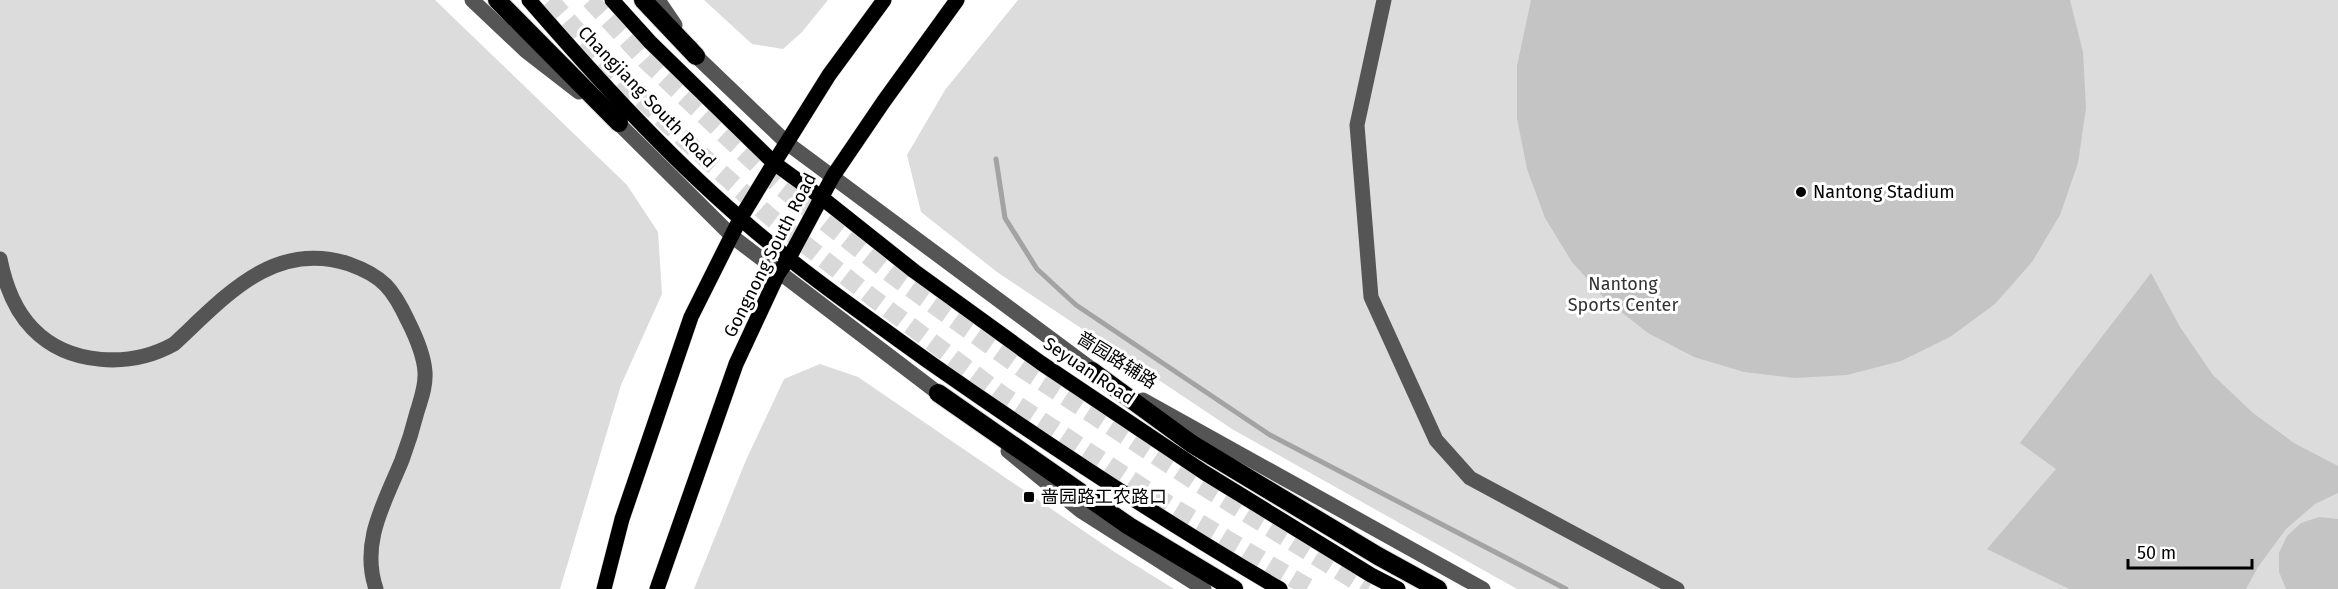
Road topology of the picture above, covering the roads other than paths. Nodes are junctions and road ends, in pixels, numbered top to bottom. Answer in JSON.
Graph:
{"nodes":[{"id":1,"x":472,"y":0,"type":"edge"},
{"id":2,"x":497,"y":0,"type":"edge"},
{"id":3,"x":529,"y":0,"type":"edge"},
{"id":4,"x":612,"y":0,"type":"edge"},
{"id":5,"x":643,"y":0,"type":"edge"},
{"id":6,"x":658,"y":0,"type":"edge"},
{"id":7,"x":884,"y":0,"type":"edge"},
{"id":8,"x":957,"y":0,"type":"edge"},
{"id":9,"x":1384,"y":0,"type":"edge"},
{"id":10,"x":696,"y":56,"type":"junction"},
{"id":11,"x":620,"y":123,"type":"junction"},
{"id":12,"x":787,"y":143,"type":"junction"},
{"id":13,"x":774,"y":164,"type":"junction"},
{"id":14,"x":832,"y":176,"type":"junction"},
{"id":15,"x":822,"y":198,"type":"junction"},
{"id":16,"x":740,"y":219,"type":"junction"},
{"id":17,"x":733,"y":237,"type":"junction"},
{"id":18,"x":789,"y":258,"type":"junction"},
{"id":19,"x":0,"y":259,"type":"edge"},
{"id":20,"x":778,"y":274,"type":"junction"},
{"id":21,"x":1092,"y":371,"type":"junction"},
{"id":22,"x":938,"y":393,"type":"junction"},
{"id":23,"x":376,"y":589,"type":"edge"},
{"id":24,"x":604,"y":589,"type":"edge"},
{"id":25,"x":657,"y":589,"type":"edge"},
{"id":26,"x":1204,"y":589,"type":"edge"},
{"id":27,"x":1234,"y":589,"type":"edge"},
{"id":28,"x":1280,"y":589,"type":"edge"},
{"id":29,"x":1398,"y":589,"type":"edge"},
{"id":30,"x":1438,"y":589,"type":"edge"},
{"id":31,"x":1483,"y":589,"type":"edge"},
{"id":32,"x":1677,"y":589,"type":"edge"}],
"edges":[{"from":1,"to":11,"type":"street"},
{"from":2,"to":11,"type":"highway"},
{"from":3,"to":16,"type":"main road","name":"Changjiang South Road"},
{"from":4,"to":13,"type":"main road"},
{"from":5,"to":10,"type":"highway"},
{"from":6,"to":10,"type":"street","name":"啬园路辅路"},
{"from":7,"to":12,"type":"main road","name":"Gongnong South Road"},
{"from":8,"to":14,"type":"main road","name":"Gongnong South Road"},
{"from":9,"to":32,"type":"street"},
{"from":10,"to":12,"type":"street","name":"啬园路辅路"},
{"from":11,"to":17,"type":"street"},
{"from":12,"to":13,"type":"main road","name":"Gongnong South Road"},
{"from":12,"to":14,"type":"street","name":"啬园路辅路"},
{"from":13,"to":15,"type":"main road","name":"Seyuan Road"},
{"from":13,"to":16,"type":"main road","name":"Gongnong South Road"},
{"from":14,"to":15,"type":"main road","name":"Gongnong South Road"},
{"from":14,"to":21,"type":"street","name":"啬园路辅路"},
{"from":15,"to":18,"type":"main road","name":"Gongnong South Road"},
{"from":15,"to":29,"type":"main road","name":"Seyuan Road"},
{"from":16,"to":17,"type":"main road","name":"Gongnong South Road"},
{"from":16,"to":18,"type":"main road"},
{"from":17,"to":20,"type":"street"},
{"from":17,"to":24,"type":"main road","name":"Gongnong South Road"},
{"from":18,"to":20,"type":"main road","name":"Gongnong South Road"},
{"from":18,"to":28,"type":"main road"},
{"from":19,"to":23,"type":"street"},
{"from":20,"to":22,"type":"street"},
{"from":20,"to":25,"type":"main road","name":"Gongnong South Road"},
{"from":21,"to":30,"type":"highway"},
{"from":21,"to":31,"type":"street","name":"啬园路辅路"},
{"from":22,"to":26,"type":"street"},
{"from":22,"to":27,"type":"highway"}]}
